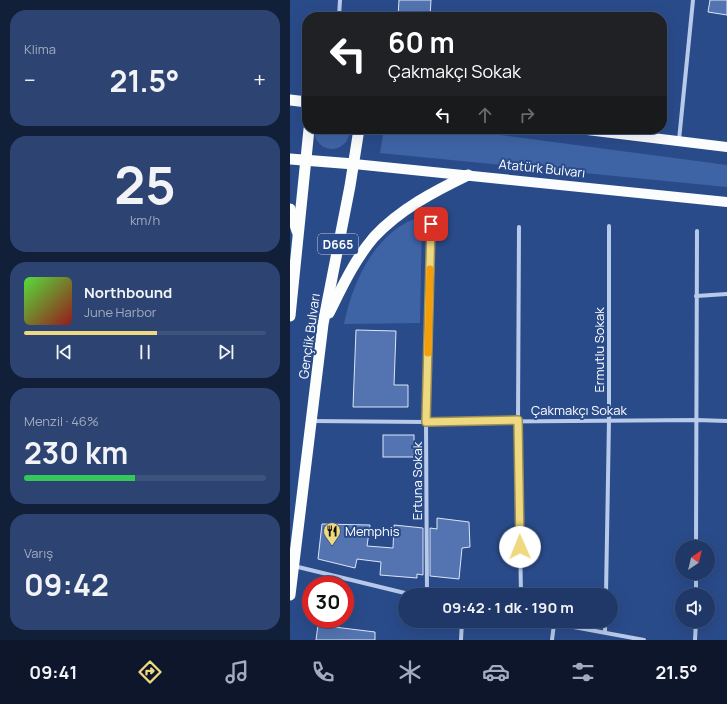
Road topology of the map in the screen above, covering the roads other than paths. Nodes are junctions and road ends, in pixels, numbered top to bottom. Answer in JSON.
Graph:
{"nodes":[{"id":1,"x":340,"y":0,"type":"edge"},
{"id":2,"x":693,"y":0,"type":"edge"},
{"id":3,"x":339,"y":12,"type":"edge"},
{"id":4,"x":290,"y":100,"type":"edge"},
{"id":5,"x":302,"y":101,"type":"edge"},
{"id":6,"x":308,"y":134,"type":"edge"},
{"id":7,"x":358,"y":134,"type":"edge"},
{"id":8,"x":625,"y":134,"type":"edge"},
{"id":9,"x":678,"y":140,"type":"junction"},
{"id":10,"x":727,"y":147,"type":"edge"},
{"id":11,"x":290,"y":159,"type":"edge"},
{"id":12,"x":305,"y":160,"type":"junction"},
{"id":13,"x":354,"y":164,"type":"junction"},
{"id":14,"x":468,"y":175,"type":"junction"},
{"id":15,"x":727,"y":202,"type":"edge"},
{"id":16,"x":290,"y":209,"type":"edge"},
{"id":17,"x":431,"y":224,"type":"dead end"},
{"id":18,"x":609,"y":226,"type":"dead end"},
{"id":19,"x":519,"y":227,"type":"dead end"},
{"id":20,"x":697,"y":231,"type":"dead end"},
{"id":21,"x":299,"y":235,"type":"junction"},
{"id":22,"x":727,"y":294,"type":"edge"},
{"id":23,"x":696,"y":296,"type":"junction"},
{"id":24,"x":290,"y":316,"type":"edge"},
{"id":25,"x":323,"y":324,"type":"junction"},
{"id":26,"x":518,"y":420,"type":"junction"},
{"id":27,"x":609,"y":420,"type":"junction"},
{"id":28,"x":698,"y":420,"type":"junction"},
{"id":29,"x":311,"y":421,"type":"junction"},
{"id":30,"x":727,"y":421,"type":"edge"},
{"id":31,"x":426,"y":422,"type":"junction"},
{"id":32,"x":696,"y":540,"type":"edge"},
{"id":33,"x":293,"y":566,"type":"junction"},
{"id":34,"x":427,"y":588,"type":"edge"},
{"id":35,"x":521,"y":588,"type":"edge"},
{"id":36,"x":606,"y":588,"type":"edge"},
{"id":37,"x":398,"y":591,"type":"edge"},
{"id":38,"x":290,"y":596,"type":"edge"},
{"id":39,"x":461,"y":628,"type":"edge"},
{"id":40,"x":554,"y":628,"type":"edge"},
{"id":41,"x":580,"y":628,"type":"edge"},
{"id":42,"x":605,"y":628,"type":"edge"},
{"id":43,"x":696,"y":628,"type":"edge"},
{"id":44,"x":605,"y":632,"type":"junction"},
{"id":45,"x":619,"y":638,"type":"edge"},
{"id":46,"x":460,"y":640,"type":"edge"},
{"id":47,"x":552,"y":640,"type":"edge"},
{"id":48,"x":644,"y":640,"type":"edge"},
{"id":49,"x":695,"y":640,"type":"edge"}],
"edges":[{"from":1,"to":3,"type":"street"},
{"from":2,"to":9,"type":"street"},
{"from":4,"to":5,"type":"highway"},
{"from":6,"to":12,"type":"highway"},
{"from":7,"to":13,"type":"highway","name":"Gençlik Bulvarı","number":"D665"},
{"from":8,"to":9,"type":"main road"},
{"from":9,"to":10,"type":"main road"},
{"from":11,"to":12,"type":"highway"},
{"from":12,"to":13,"type":"highway"},
{"from":12,"to":21,"type":"highway","number":"D665"},
{"from":13,"to":14,"type":"main road","name":"Atatürk Bulvarı"},
{"from":13,"to":25,"type":"highway","name":"Gençlik Bulvarı","number":"D665"},
{"from":14,"to":15,"type":"main road","name":"Atatürk Bulvarı"},
{"from":14,"to":25,"type":"highway"},
{"from":16,"to":21,"type":"highway","number":"D665"},
{"from":17,"to":31,"type":"street","name":"Ertuna Sokak"},
{"from":18,"to":27,"type":"street","name":"Ermutlu Sokak"},
{"from":19,"to":26,"type":"street"},
{"from":20,"to":23,"type":"street"},
{"from":21,"to":24,"type":"highway","name":"Gençlik Bulvarı","number":"D665"},
{"from":22,"to":23,"type":"street"},
{"from":23,"to":28,"type":"street"},
{"from":25,"to":29,"type":"highway","name":"Gençlik Bulvarı","number":"D665"},
{"from":26,"to":27,"type":"street","name":"Çakmakçı Sokak"},
{"from":26,"to":31,"type":"street","name":"Çakmakçı Sokak"},
{"from":26,"to":35,"type":"street"},
{"from":27,"to":28,"type":"street","name":"Çakmakçı Sokak"},
{"from":27,"to":36,"type":"street","name":"Ermutlu Sokak"},
{"from":28,"to":30,"type":"street","name":"Çakmakçı Sokak"},
{"from":28,"to":32,"type":"street"},
{"from":29,"to":31,"type":"street","name":"Çakmakçı Sokak"},
{"from":29,"to":33,"type":"highway","name":"Gençlik Bulvarı","number":"D665"},
{"from":31,"to":34,"type":"street","name":"Ertuna Sokak"},
{"from":33,"to":37,"type":"street"},
{"from":33,"to":38,"type":"highway","name":"Gençlik Bulvarı","number":"D665"},
{"from":39,"to":46,"type":"street"},
{"from":40,"to":47,"type":"street"},
{"from":41,"to":44,"type":"street"},
{"from":42,"to":44,"type":"street"},
{"from":43,"to":49,"type":"street"},
{"from":44,"to":45,"type":"street"},
{"from":45,"to":48,"type":"street"}]}
